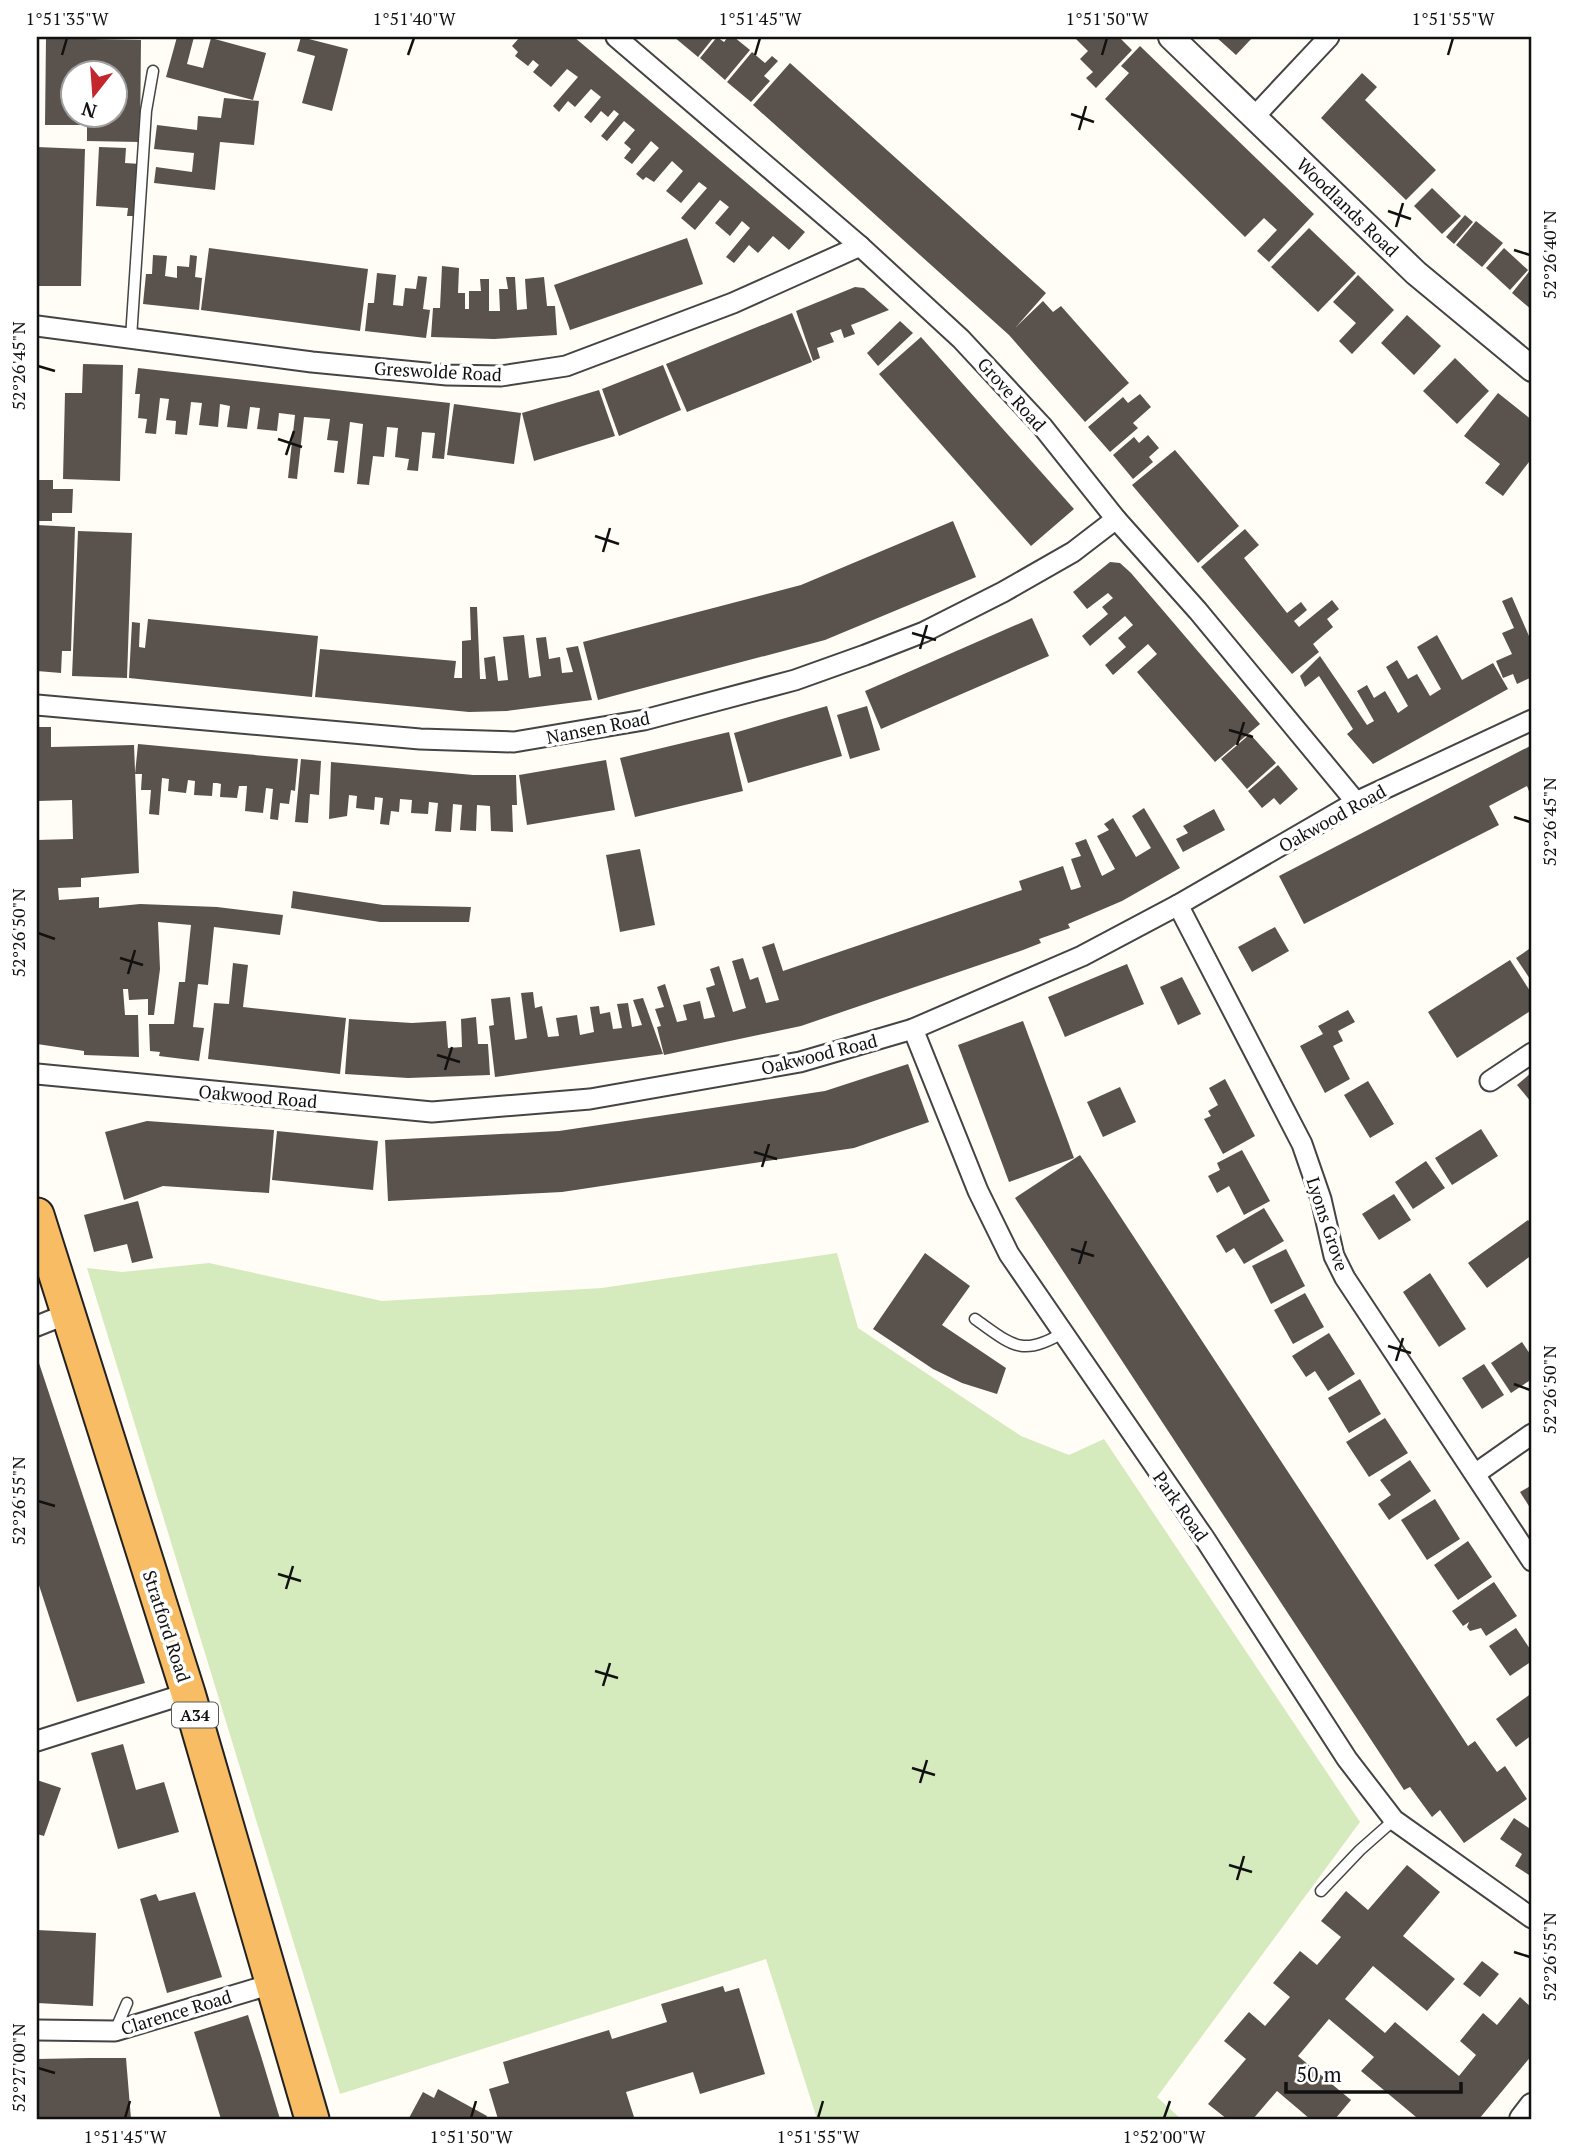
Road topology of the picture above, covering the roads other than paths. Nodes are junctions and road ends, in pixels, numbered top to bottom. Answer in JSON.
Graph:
{"nodes":[{"id":1,"x":616,"y":37,"type":"edge"},
{"id":2,"x":1171,"y":37,"type":"edge"},
{"id":3,"x":1329,"y":37,"type":"edge"},
{"id":4,"x":153,"y":71,"type":"dead end"},
{"id":5,"x":1254,"y":117,"type":"junction"},
{"id":6,"x":860,"y":246,"type":"junction"},
{"id":7,"x":37,"y":326,"type":"edge"},
{"id":8,"x":131,"y":338,"type":"junction"},
{"id":9,"x":1532,"y":369,"type":"edge"},
{"id":10,"x":1116,"y":519,"type":"junction"},
{"id":11,"x":37,"y":705,"type":"edge"},
{"id":12,"x":1532,"y":720,"type":"edge"},
{"id":13,"x":1356,"y":802,"type":"junction"},
{"id":14,"x":1178,"y":905,"type":"junction"},
{"id":15,"x":913,"y":1029,"type":"junction"},
{"id":16,"x":1532,"y":1053,"type":"edge"},
{"id":17,"x":37,"y":1074,"type":"edge"},
{"id":18,"x":1490,"y":1081,"type":"dead end"},
{"id":19,"x":37,"y":1215,"type":"edge"},
{"id":20,"x":975,"y":1319,"type":"dead end"},
{"id":21,"x":52,"y":1320,"type":"edge"},
{"id":22,"x":1063,"y":1332,"type":"junction"},
{"id":23,"x":1532,"y":1434,"type":"edge"},
{"id":24,"x":1475,"y":1474,"type":"junction"},
{"id":25,"x":1532,"y":1561,"type":"edge"},
{"id":26,"x":188,"y":1693,"type":"junction"},
{"id":27,"x":37,"y":1741,"type":"edge"},
{"id":28,"x":1394,"y":1820,"type":"junction"},
{"id":29,"x":1321,"y":1891,"type":"dead end"},
{"id":30,"x":1532,"y":1918,"type":"edge"},
{"id":31,"x":272,"y":1984,"type":"junction"},
{"id":32,"x":127,"y":2003,"type":"dead end"},
{"id":33,"x":37,"y":2030,"type":"edge"},
{"id":34,"x":115,"y":2031,"type":"junction"},
{"id":35,"x":1532,"y":2106,"type":"edge"},
{"id":36,"x":312,"y":2119,"type":"edge"},
{"id":37,"x":1522,"y":2119,"type":"edge"}],
"edges":[{"from":1,"to":6,"type":"street","name":"Grove Road"},
{"from":2,"to":5,"type":"street","name":"Woodlands Road"},
{"from":3,"to":5,"type":"street"},
{"from":4,"to":8,"type":"lane"},
{"from":5,"to":9,"type":"street","name":"Woodlands Road"},
{"from":6,"to":8,"type":"street","name":"Greswolde Road"},
{"from":6,"to":10,"type":"street","name":"Grove Road"},
{"from":7,"to":8,"type":"street","name":"Greswolde Road"},
{"from":10,"to":11,"type":"street","name":"Nansen Road"},
{"from":10,"to":13,"type":"street","name":"Grove Road"},
{"from":12,"to":13,"type":"street","name":"Oakwood Road"},
{"from":13,"to":14,"type":"street","name":"Oakwood Road"},
{"from":14,"to":15,"type":"street","name":"Oakwood Road"},
{"from":14,"to":24,"type":"street","name":"Lyons Grove"},
{"from":15,"to":17,"type":"street","name":"Oakwood Road"},
{"from":15,"to":22,"type":"street","name":"Park Road"},
{"from":16,"to":18,"type":"street"},
{"from":19,"to":21,"type":"highway","name":"Stratford Road","number":"A34"},
{"from":20,"to":22,"type":"lane"},
{"from":21,"to":26,"type":"highway","name":"Stratford Road","number":"A34"},
{"from":22,"to":28,"type":"street","name":"Park Road"},
{"from":23,"to":24,"type":"street"},
{"from":24,"to":25,"type":"street","name":"Lyons Grove"},
{"from":26,"to":27,"type":"street"},
{"from":26,"to":31,"type":"highway","name":"Stratford Road","number":"A34"},
{"from":28,"to":29,"type":"lane"},
{"from":28,"to":30,"type":"street","name":"Park Road"},
{"from":31,"to":34,"type":"street","name":"Clarence Road"},
{"from":31,"to":36,"type":"highway","name":"Stratford Road","number":"A34"},
{"from":32,"to":34,"type":"lane"},
{"from":33,"to":34,"type":"street","name":"Clarence Road"},
{"from":35,"to":37,"type":"street"}]}
